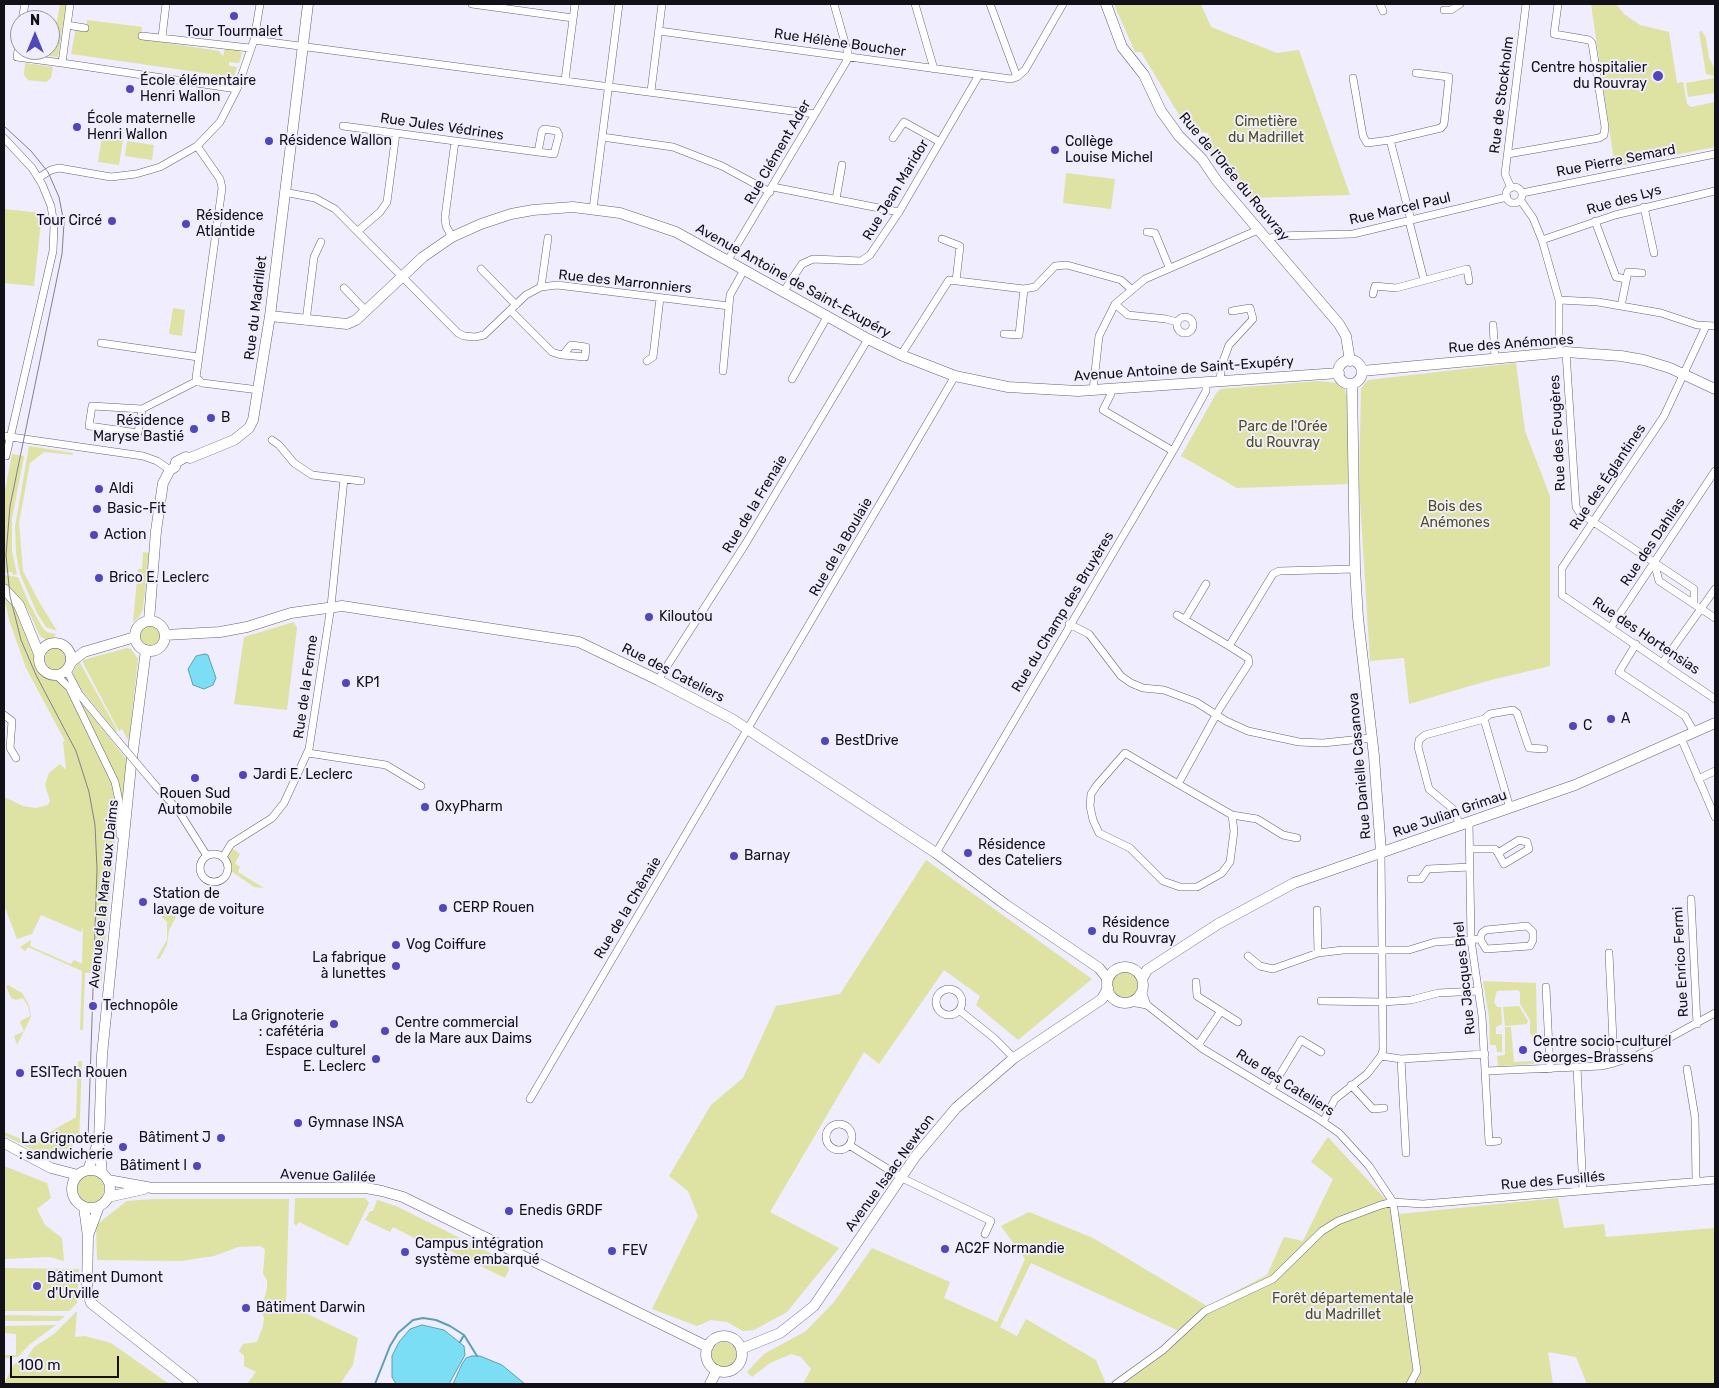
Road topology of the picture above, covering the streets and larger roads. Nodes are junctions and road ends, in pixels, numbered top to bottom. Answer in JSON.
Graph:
{"nodes":[{"id":1,"x":70,"y":4,"type":"edge"},
{"id":2,"x":166,"y":4,"type":"edge"},
{"id":3,"x":260,"y":4,"type":"edge"},
{"id":4,"x":308,"y":4,"type":"edge"},
{"id":5,"x":472,"y":4,"type":"edge"},
{"id":6,"x":575,"y":4,"type":"edge"},
{"id":7,"x":619,"y":4,"type":"edge"},
{"id":8,"x":662,"y":4,"type":"edge"},
{"id":9,"x":834,"y":4,"type":"edge"},
{"id":10,"x":915,"y":4,"type":"edge"},
{"id":11,"x":990,"y":4,"type":"edge"},
{"id":12,"x":1063,"y":4,"type":"edge"},
{"id":13,"x":1106,"y":4,"type":"edge"},
{"id":14,"x":1460,"y":4,"type":"edge"},
{"id":15,"x":1526,"y":4,"type":"edge"},
{"id":16,"x":1558,"y":4,"type":"edge"},
{"id":17,"x":1444,"y":10,"type":"dead end"},
{"id":18,"x":573,"y":18,"type":"junction"},
{"id":19,"x":67,"y":25,"type":"junction"},
{"id":20,"x":85,"y":28,"type":"dead end"},
{"id":21,"x":659,"y":31,"type":"junction"},
{"id":22,"x":142,"y":36,"type":"dead end"},
{"id":23,"x":162,"y":37,"type":"junction"},
{"id":24,"x":254,"y":40,"type":"junction"},
{"id":25,"x":302,"y":46,"type":"junction"},
{"id":26,"x":250,"y":48,"type":"junction"},
{"id":27,"x":849,"y":57,"type":"junction"},
{"id":28,"x":40,"y":60,"type":"edge"},
{"id":29,"x":62,"y":63,"type":"junction"},
{"id":30,"x":934,"y":69,"type":"junction"},
{"id":31,"x":1416,"y":73,"type":"dead end"},
{"id":32,"x":979,"y":75,"type":"junction"},
{"id":33,"x":1017,"y":77,"type":"junction"},
{"id":34,"x":1354,"y":78,"type":"dead end"},
{"id":35,"x":565,"y":80,"type":"junction"},
{"id":36,"x":608,"y":86,"type":"junction"},
{"id":37,"x":237,"y":89,"type":"junction"},
{"id":38,"x":651,"y":91,"type":"junction"},
{"id":39,"x":815,"y":114,"type":"junction"},
{"id":40,"x":343,"y":126,"type":"dead end"},
{"id":41,"x":396,"y":133,"type":"junction"},
{"id":42,"x":602,"y":137,"type":"junction"},
{"id":43,"x":4,"y":138,"type":"edge"},
{"id":44,"x":893,"y":138,"type":"dead end"},
{"id":45,"x":1390,"y":140,"type":"junction"},
{"id":46,"x":455,"y":141,"type":"junction"},
{"id":47,"x":940,"y":142,"type":"junction"},
{"id":48,"x":198,"y":146,"type":"junction"},
{"id":49,"x":538,"y":152,"type":"dead end"},
{"id":50,"x":1508,"y":154,"type":"junction"},
{"id":51,"x":1715,"y":154,"type":"edge"},
{"id":52,"x":842,"y":165,"type":"dead end"},
{"id":53,"x":38,"y":178,"type":"junction"},
{"id":54,"x":1511,"y":188,"type":"junction"},
{"id":55,"x":772,"y":190,"type":"junction"},
{"id":56,"x":1715,"y":191,"type":"edge"},
{"id":57,"x":284,"y":192,"type":"junction"},
{"id":58,"x":1506,"y":197,"type":"junction"},
{"id":59,"x":1521,"y":197,"type":"junction"},
{"id":60,"x":836,"y":199,"type":"junction"},
{"id":61,"x":1644,"y":207,"type":"junction"},
{"id":62,"x":593,"y":209,"type":"junction"},
{"id":63,"x":899,"y":212,"type":"junction"},
{"id":64,"x":1410,"y":220,"type":"junction"},
{"id":65,"x":1595,"y":221,"type":"junction"},
{"id":66,"x":1258,"y":230,"type":"junction"},
{"id":67,"x":358,"y":232,"type":"junction"},
{"id":68,"x":1147,"y":232,"type":"dead end"},
{"id":69,"x":452,"y":238,"type":"junction"},
{"id":70,"x":548,"y":238,"type":"dead end"},
{"id":71,"x":942,"y":239,"type":"dead end"},
{"id":72,"x":1268,"y":239,"type":"junction"},
{"id":73,"x":1542,"y":240,"type":"junction"},
{"id":74,"x":321,"y":242,"type":"dead end"},
{"id":75,"x":1654,"y":253,"type":"dead end"},
{"id":76,"x":728,"y":260,"type":"junction"},
{"id":77,"x":1169,"y":267,"type":"junction"},
{"id":78,"x":481,"y":269,"type":"dead end"},
{"id":79,"x":744,"y":270,"type":"junction"},
{"id":80,"x":1642,"y":273,"type":"dead end"},
{"id":81,"x":402,"y":276,"type":"junction"},
{"id":82,"x":1424,"y":280,"type":"junction"},
{"id":83,"x":1626,"y":280,"type":"junction"},
{"id":84,"x":956,"y":281,"type":"junction"},
{"id":85,"x":1470,"y":281,"type":"dead end"},
{"id":86,"x":541,"y":287,"type":"junction"},
{"id":87,"x":344,"y":288,"type":"dead end"},
{"id":88,"x":1024,"y":289,"type":"junction"},
{"id":89,"x":1131,"y":289,"type":"junction"},
{"id":90,"x":784,"y":291,"type":"junction"},
{"id":91,"x":1373,"y":294,"type":"dead end"},
{"id":92,"x":660,"y":298,"type":"junction"},
{"id":93,"x":1559,"y":300,"type":"junction"},
{"id":94,"x":1115,"y":304,"type":"junction"},
{"id":95,"x":729,"y":306,"type":"junction"},
{"id":96,"x":1621,"y":306,"type":"junction"},
{"id":97,"x":513,"y":307,"type":"junction"},
{"id":98,"x":366,"y":311,"type":"junction"},
{"id":99,"x":1232,"y":311,"type":"dead end"},
{"id":100,"x":270,"y":316,"type":"junction"},
{"id":101,"x":827,"y":317,"type":"junction"},
{"id":102,"x":306,"y":320,"type":"junction"},
{"id":103,"x":1177,"y":322,"type":"dead end"},
{"id":104,"x":1493,"y":325,"type":"dead end"},
{"id":105,"x":1706,"y":326,"type":"junction"},
{"id":106,"x":1715,"y":326,"type":"edge"},
{"id":107,"x":1004,"y":334,"type":"dead end"},
{"id":108,"x":868,"y":339,"type":"junction"},
{"id":109,"x":101,"y":343,"type":"dead end"},
{"id":110,"x":1563,"y":352,"type":"junction"},
{"id":111,"x":563,"y":355,"type":"dead end"},
{"id":112,"x":900,"y":355,"type":"junction"},
{"id":113,"x":198,"y":357,"type":"junction"},
{"id":114,"x":1495,"y":357,"type":"junction"},
{"id":115,"x":647,"y":361,"type":"dead end"},
{"id":116,"x":1350,"y":361,"type":"junction"},
{"id":117,"x":723,"y":371,"type":"dead end"},
{"id":118,"x":1362,"y":371,"type":"junction"},
{"id":119,"x":1338,"y":373,"type":"junction"},
{"id":120,"x":1685,"y":374,"type":"junction"},
{"id":121,"x":956,"y":376,"type":"junction"},
{"id":122,"x":792,"y":379,"type":"dead end"},
{"id":123,"x":199,"y":380,"type":"junction"},
{"id":124,"x":1220,"y":380,"type":"junction"},
{"id":125,"x":1206,"y":382,"type":"junction"},
{"id":126,"x":1352,"y":384,"type":"junction"},
{"id":127,"x":1111,"y":389,"type":"junction"},
{"id":128,"x":1715,"y":389,"type":"edge"},
{"id":129,"x":259,"y":390,"type":"junction"},
{"id":130,"x":1093,"y":390,"type":"junction"},
{"id":131,"x":142,"y":409,"type":"junction"},
{"id":132,"x":7,"y":437,"type":"edge"},
{"id":133,"x":272,"y":440,"type":"dead end"},
{"id":134,"x":1173,"y":451,"type":"junction"},
{"id":135,"x":6,"y":456,"type":"dead end"},
{"id":136,"x":172,"y":469,"type":"junction"},
{"id":137,"x":1715,"y":471,"type":"edge"},
{"id":138,"x":344,"y":479,"type":"junction"},
{"id":139,"x":361,"y":481,"type":"dead end"},
{"id":140,"x":1593,"y":521,"type":"junction"},
{"id":141,"x":1654,"y":562,"type":"junction"},
{"id":142,"x":1355,"y":569,"type":"junction"},
{"id":143,"x":1206,"y":584,"type":"dead end"},
{"id":144,"x":1715,"y":588,"type":"edge"},
{"id":145,"x":4,"y":589,"type":"edge"},
{"id":146,"x":1562,"y":595,"type":"joint"},
{"id":147,"x":331,"y":606,"type":"junction"},
{"id":148,"x":1698,"y":606,"type":"junction"},
{"id":149,"x":1177,"y":615,"type":"dead end"},
{"id":150,"x":1715,"y":618,"type":"edge"},
{"id":151,"x":1185,"y":619,"type":"junction"},
{"id":152,"x":149,"y":621,"type":"junction"},
{"id":153,"x":1069,"y":624,"type":"junction"},
{"id":154,"x":1611,"y":627,"type":"junction"},
{"id":155,"x":165,"y":635,"type":"junction"},
{"id":156,"x":135,"y":637,"type":"junction"},
{"id":157,"x":35,"y":639,"type":"junction"},
{"id":158,"x":48,"y":644,"type":"junction"},
{"id":159,"x":1636,"y":644,"type":"junction"},
{"id":160,"x":1230,"y":646,"type":"junction"},
{"id":161,"x":146,"y":650,"type":"junction"},
{"id":162,"x":39,"y":654,"type":"junction"},
{"id":163,"x":69,"y":661,"type":"junction"},
{"id":164,"x":1663,"y":662,"type":"junction"},
{"id":165,"x":57,"y":676,"type":"junction"},
{"id":166,"x":658,"y":680,"type":"junction"},
{"id":167,"x":70,"y":688,"type":"junction"},
{"id":168,"x":79,"y":694,"type":"junction"},
{"id":169,"x":1715,"y":699,"type":"edge"},
{"id":170,"x":1216,"y":715,"type":"junction"},
{"id":171,"x":4,"y":716,"type":"edge"},
{"id":172,"x":1484,"y":719,"type":"junction"},
{"id":173,"x":1715,"y":723,"type":"edge"},
{"id":174,"x":748,"y":729,"type":"junction"},
{"id":175,"x":1694,"y":732,"type":"junction"},
{"id":176,"x":1371,"y":738,"type":"junction"},
{"id":177,"x":1681,"y":738,"type":"junction"},
{"id":178,"x":1544,"y":749,"type":"dead end"},
{"id":179,"x":308,"y":753,"type":"junction"},
{"id":180,"x":16,"y":758,"type":"dead end"},
{"id":181,"x":1715,"y":771,"type":"edge"},
{"id":182,"x":1698,"y":779,"type":"junction"},
{"id":183,"x":1178,"y":784,"type":"junction"},
{"id":184,"x":421,"y":786,"type":"dead end"},
{"id":185,"x":1510,"y":808,"type":"junction"},
{"id":186,"x":1232,"y":815,"type":"junction"},
{"id":187,"x":1715,"y":817,"type":"edge"},
{"id":188,"x":1464,"y":824,"type":"junction"},
{"id":189,"x":1297,"y":838,"type":"dead end"},
{"id":190,"x":1470,"y":848,"type":"junction"},
{"id":191,"x":1382,"y":852,"type":"junction"},
{"id":192,"x":936,"y":853,"type":"junction"},
{"id":193,"x":1498,"y":853,"type":"dead end"},
{"id":194,"x":208,"y":856,"type":"junction"},
{"id":195,"x":223,"y":857,"type":"junction"},
{"id":196,"x":1470,"y":867,"type":"junction"},
{"id":197,"x":119,"y":876,"type":"junction"},
{"id":198,"x":1411,"y":879,"type":"dead end"},
{"id":199,"x":1691,"y":899,"type":"dead end"},
{"id":200,"x":1317,"y":910,"type":"dead end"},
{"id":201,"x":1471,"y":940,"type":"junction"},
{"id":202,"x":1480,"y":940,"type":"junction"},
{"id":203,"x":1383,"y":950,"type":"junction"},
{"id":204,"x":1318,"y":953,"type":"junction"},
{"id":205,"x":1609,"y":953,"type":"dead end"},
{"id":206,"x":1248,"y":956,"type":"dead end"},
{"id":207,"x":1099,"y":968,"type":"junction"},
{"id":208,"x":1116,"y":969,"type":"junction"},
{"id":209,"x":1144,"y":974,"type":"junction"},
{"id":210,"x":1196,"y":982,"type":"dead end"},
{"id":211,"x":1107,"y":985,"type":"junction"},
{"id":212,"x":1546,"y":987,"type":"dead end"},
{"id":213,"x":1142,"y":991,"type":"junction"},
{"id":214,"x":1479,"y":991,"type":"junction"},
{"id":215,"x":1114,"y":999,"type":"junction"},
{"id":216,"x":1320,"y":1001,"type":"dead end"},
{"id":217,"x":1130,"y":1002,"type":"junction"},
{"id":218,"x":1383,"y":1002,"type":"junction"},
{"id":219,"x":1097,"y":1003,"type":"junction"},
{"id":220,"x":1147,"y":1005,"type":"junction"},
{"id":221,"x":959,"y":1010,"type":"dead end"},
{"id":222,"x":1221,"y":1011,"type":"junction"},
{"id":223,"x":1715,"y":1013,"type":"edge"},
{"id":224,"x":1238,"y":1022,"type":"dead end"},
{"id":225,"x":1697,"y":1024,"type":"junction"},
{"id":226,"x":1198,"y":1045,"type":"junction"},
{"id":227,"x":1321,"y":1052,"type":"dead end"},
{"id":228,"x":1484,"y":1054,"type":"junction"},
{"id":229,"x":1382,"y":1056,"type":"junction"},
{"id":230,"x":1014,"y":1058,"type":"junction"},
{"id":231,"x":1401,"y":1059,"type":"junction"},
{"id":232,"x":1614,"y":1063,"type":"junction"},
{"id":233,"x":1576,"y":1067,"type":"junction"},
{"id":234,"x":1550,"y":1069,"type":"junction"},
{"id":235,"x":1687,"y":1069,"type":"dead end"},
{"id":236,"x":1486,"y":1071,"type":"junction"},
{"id":237,"x":1351,"y":1086,"type":"junction"},
{"id":238,"x":1271,"y":1089,"type":"junction"},
{"id":239,"x":530,"y":1099,"type":"dead end"},
{"id":240,"x":1384,"y":1108,"type":"dead end"},
{"id":241,"x":1323,"y":1122,"type":"junction"},
{"id":242,"x":1498,"y":1141,"type":"dead end"},
{"id":243,"x":99,"y":1142,"type":"junction"},
{"id":244,"x":4,"y":1143,"type":"edge"},
{"id":245,"x":849,"y":1144,"type":"dead end"},
{"id":246,"x":1406,"y":1153,"type":"dead end"},
{"id":247,"x":51,"y":1168,"type":"junction"},
{"id":248,"x":88,"y":1170,"type":"junction"},
{"id":249,"x":78,"y":1175,"type":"junction"},
{"id":250,"x":901,"y":1176,"type":"junction"},
{"id":251,"x":105,"y":1177,"type":"junction"},
{"id":252,"x":1715,"y":1180,"type":"edge"},
{"id":253,"x":1696,"y":1181,"type":"junction"},
{"id":254,"x":72,"y":1186,"type":"junction"},
{"id":255,"x":152,"y":1188,"type":"junction"},
{"id":256,"x":1583,"y":1191,"type":"junction"},
{"id":257,"x":108,"y":1196,"type":"junction"},
{"id":258,"x":1393,"y":1202,"type":"junction"},
{"id":259,"x":99,"y":1206,"type":"junction"},
{"id":260,"x":84,"y":1207,"type":"junction"},
{"id":261,"x":985,"y":1234,"type":"dead end"},
{"id":262,"x":88,"y":1237,"type":"junction"},
{"id":263,"x":708,"y":1348,"type":"junction"},
{"id":264,"x":741,"y":1349,"type":"junction"},
{"id":265,"x":717,"y":1370,"type":"junction"},
{"id":266,"x":193,"y":1384,"type":"edge"},
{"id":267,"x":710,"y":1384,"type":"edge"},
{"id":268,"x":1116,"y":1384,"type":"edge"},
{"id":269,"x":1410,"y":1384,"type":"edge"}],
"edges":[{"from":1,"to":19,"type":"street"},
{"from":2,"to":23,"type":"street"},
{"from":3,"to":24,"type":"street"},
{"from":4,"to":25,"type":"street","name":"Rue du Madrillet"},
{"from":5,"to":18,"type":"street"},
{"from":6,"to":18,"type":"street"},
{"from":7,"to":36,"type":"street"},
{"from":8,"to":21,"type":"street"},
{"from":9,"to":27,"type":"street"},
{"from":10,"to":30,"type":"street"},
{"from":11,"to":33,"type":"street"},
{"from":12,"to":33,"type":"street"},
{"from":13,"to":66,"type":"street","name":"Rue de l'Orée du Rouvray"},
{"from":14,"to":17,"type":"street"},
{"from":15,"to":50,"type":"street","name":"Rue de Stockholm"},
{"from":16,"to":50,"type":"street"},
{"from":18,"to":35,"type":"street"},
{"from":19,"to":20,"type":"street"},
{"from":19,"to":29,"type":"street"},
{"from":21,"to":27,"type":"street","name":"Rue Hélène Boucher"},
{"from":21,"to":38,"type":"street"},
{"from":22,"to":23,"type":"street"},
{"from":23,"to":26,"type":"street"},
{"from":24,"to":25,"type":"street"},
{"from":24,"to":26,"type":"street"},
{"from":25,"to":35,"type":"street"},
{"from":25,"to":57,"type":"street","name":"Rue du Madrillet"},
{"from":26,"to":37,"type":"street"},
{"from":27,"to":30,"type":"street","name":"Rue Hélène Boucher"},
{"from":27,"to":39,"type":"street","name":"Rue Clément Ader"},
{"from":28,"to":29,"type":"street"},
{"from":29,"to":37,"type":"street"},
{"from":30,"to":32,"type":"street","name":"Rue Hélène Boucher"},
{"from":31,"to":45,"type":"street"},
{"from":32,"to":33,"type":"street","name":"Rue Hélène Boucher"},
{"from":32,"to":47,"type":"street","name":"Rue Jean Maridor"},
{"from":34,"to":45,"type":"street"},
{"from":35,"to":36,"type":"street"},
{"from":36,"to":38,"type":"street"},
{"from":36,"to":42,"type":"street"},
{"from":37,"to":48,"type":"street"},
{"from":38,"to":39,"type":"street"},
{"from":39,"to":55,"type":"street","name":"Rue Clément Ader"},
{"from":40,"to":41,"type":"street","name":"Rue Jules Védrines"},
{"from":41,"to":46,"type":"street","name":"Rue Jules Védrines"},
{"from":41,"to":67,"type":"street"},
{"from":42,"to":55,"type":"street"},
{"from":42,"to":62,"type":"street"},
{"from":43,"to":53,"type":"street"},
{"from":44,"to":47,"type":"street"},
{"from":45,"to":64,"type":"street"},
{"from":46,"to":49,"type":"street","name":"Rue Jules Védrines"},
{"from":46,"to":69,"type":"street"},
{"from":47,"to":63,"type":"street","name":"Rue Jean Maridor"},
{"from":48,"to":53,"type":"street"},
{"from":48,"to":113,"type":"street"},
{"from":50,"to":54,"type":"street","name":"Rue de Stockholm"},
{"from":51,"to":59,"type":"street","name":"Rue Pierre Semard"},
{"from":52,"to":60,"type":"street"},
{"from":53,"to":132,"type":"street"},
{"from":54,"to":58,"type":"street"},
{"from":54,"to":59,"type":"street"},
{"from":55,"to":60,"type":"street"},
{"from":55,"to":76,"type":"street","name":"Rue Clément Ader"},
{"from":56,"to":61,"type":"street","name":"Rue des Lys"},
{"from":57,"to":67,"type":"street","name":"Rue des Marronniers"},
{"from":57,"to":100,"type":"street","name":"Rue du Madrillet"},
{"from":58,"to":59,"type":"street"},
{"from":58,"to":64,"type":"street","name":"Rue Marcel Paul"},
{"from":59,"to":73,"type":"street"},
{"from":60,"to":63,"type":"street"},
{"from":61,"to":65,"type":"street","name":"Rue des Lys"},
{"from":61,"to":75,"type":"street"},
{"from":62,"to":69,"type":"street","name":"Avenue Antoine de Saint-Exupéry"},
{"from":62,"to":76,"type":"street","name":"Avenue Antoine de Saint-Exupéry"},
{"from":63,"to":90,"type":"street","name":"Rue Jean Maridor"},
{"from":64,"to":72,"type":"street","name":"Rue Marcel Paul"},
{"from":64,"to":82,"type":"street"},
{"from":65,"to":73,"type":"street","name":"Rue des Lys"},
{"from":65,"to":83,"type":"street"},
{"from":66,"to":72,"type":"street","name":"Rue de l'Orée du Rouvray"},
{"from":66,"to":77,"type":"street"},
{"from":67,"to":81,"type":"street","name":"Rue des Marronniers"},
{"from":68,"to":77,"type":"street"},
{"from":69,"to":81,"type":"street","name":"Avenue Antoine de Saint-Exupéry"},
{"from":70,"to":86,"type":"street"},
{"from":71,"to":84,"type":"street"},
{"from":72,"to":116,"type":"street","name":"Rue de l'Orée du Rouvray"},
{"from":73,"to":93,"type":"street"},
{"from":74,"to":102,"type":"street"},
{"from":76,"to":79,"type":"street","name":"Avenue Antoine de Saint-Exupéry"},
{"from":77,"to":89,"type":"street"},
{"from":78,"to":97,"type":"street"},
{"from":79,"to":90,"type":"street","name":"Avenue Antoine de Saint-Exupéry"},
{"from":79,"to":95,"type":"street"},
{"from":80,"to":83,"type":"street"},
{"from":81,"to":97,"type":"street","name":"Rue des Marronniers"},
{"from":81,"to":98,"type":"street","name":"Avenue Antoine de Saint-Exupéry"},
{"from":82,"to":85,"type":"street"},
{"from":82,"to":91,"type":"street"},
{"from":83,"to":96,"type":"street"},
{"from":84,"to":88,"type":"street"},
{"from":84,"to":112,"type":"street"},
{"from":86,"to":92,"type":"street","name":"Rue des Marronniers"},
{"from":86,"to":97,"type":"street","name":"Rue des Marronniers"},
{"from":87,"to":98,"type":"street"},
{"from":88,"to":89,"type":"street"},
{"from":88,"to":107,"type":"street"},
{"from":89,"to":94,"type":"street"},
{"from":90,"to":101,"type":"street","name":"Avenue Antoine de Saint-Exupéry"},
{"from":92,"to":95,"type":"street","name":"Rue des Marronniers"},
{"from":92,"to":115,"type":"street"},
{"from":93,"to":96,"type":"street"},
{"from":93,"to":110,"type":"street"},
{"from":94,"to":103,"type":"street"},
{"from":94,"to":130,"type":"street"},
{"from":95,"to":117,"type":"street"},
{"from":96,"to":105,"type":"street"},
{"from":97,"to":111,"type":"street"},
{"from":98,"to":102,"type":"street","name":"Avenue Antoine de Saint-Exupéry"},
{"from":99,"to":124,"type":"street"},
{"from":100,"to":102,"type":"street","name":"Avenue Antoine de Saint-Exupéry"},
{"from":100,"to":129,"type":"street","name":"Rue du Madrillet"},
{"from":101,"to":108,"type":"street","name":"Avenue Antoine de Saint-Exupéry"},
{"from":101,"to":122,"type":"street"},
{"from":104,"to":114,"type":"street"},
{"from":105,"to":106,"type":"street"},
{"from":105,"to":120,"type":"street","name":"Rue des Églantines"},
{"from":108,"to":112,"type":"street","name":"Avenue Antoine de Saint-Exupéry"},
{"from":108,"to":166,"type":"street","name":"Rue de la Frenaie"},
{"from":109,"to":113,"type":"street"},
{"from":110,"to":114,"type":"street","name":"Rue des Anémones"},
{"from":110,"to":120,"type":"street","name":"Rue des Anémones"},
{"from":110,"to":140,"type":"street","name":"Rue des Fougères"},
{"from":112,"to":121,"type":"street","name":"Avenue Antoine de Saint-Exupéry"},
{"from":113,"to":123,"type":"street"},
{"from":114,"to":118,"type":"street","name":"Rue des Anémones"},
{"from":116,"to":118,"type":"street"},
{"from":116,"to":119,"type":"street"},
{"from":118,"to":126,"type":"street"},
{"from":119,"to":124,"type":"street","name":"Avenue Antoine de Saint-Exupéry"},
{"from":119,"to":126,"type":"street"},
{"from":120,"to":128,"type":"street","name":"Rue des Anémones"},
{"from":120,"to":140,"type":"street","name":"Rue des Églantines"},
{"from":121,"to":130,"type":"street","name":"Avenue Antoine de Saint-Exupéry"},
{"from":121,"to":174,"type":"street","name":"Rue de la Boulaie"},
{"from":123,"to":129,"type":"street"},
{"from":123,"to":131,"type":"street"},
{"from":124,"to":125,"type":"street","name":"Avenue Antoine de Saint-Exupéry"},
{"from":125,"to":127,"type":"street","name":"Avenue Antoine de Saint-Exupéry"},
{"from":125,"to":134,"type":"street","name":"Rue du Champ des Bruyères"},
{"from":126,"to":142,"type":"street","name":"Rue Danielle Casanova"},
{"from":127,"to":130,"type":"street","name":"Avenue Antoine de Saint-Exupéry"},
{"from":127,"to":134,"type":"street"},
{"from":129,"to":136,"type":"street","name":"Rue du Madrillet"},
{"from":131,"to":131,"type":"street"},
{"from":132,"to":135,"type":"street"},
{"from":132,"to":136,"type":"street"},
{"from":133,"to":138,"type":"street"},
{"from":134,"to":153,"type":"street","name":"Rue du Champ des Bruyères"},
{"from":136,"to":152,"type":"street"},
{"from":137,"to":141,"type":"street","name":"Rue des Dahlias"},
{"from":138,"to":139,"type":"street"},
{"from":138,"to":147,"type":"street","name":"Rue de la Ferme"},
{"from":140,"to":141,"type":"street","name":"Rue des Fougères"},
{"from":140,"to":146,"type":"street","name":"Rue des Églantines"},
{"from":141,"to":148,"type":"street","name":"Rue des Fougères"},
{"from":141,"to":148,"type":"street"},
{"from":141,"to":154,"type":"street","name":"Rue des Dahlias"},
{"from":142,"to":160,"type":"street"},
{"from":142,"to":176,"type":"street","name":"Rue Danielle Casanova"},
{"from":143,"to":151,"type":"street"},
{"from":144,"to":148,"type":"street"},
{"from":145,"to":157,"type":"street"},
{"from":146,"to":154,"type":"street","name":"Rue des Hortensias"},
{"from":147,"to":155,"type":"street","name":"Rue des Cateliers"},
{"from":147,"to":166,"type":"street","name":"Rue des Cateliers"},
{"from":147,"to":179,"type":"street","name":"Rue de la Ferme"},
{"from":148,"to":150,"type":"street"},
{"from":148,"to":164,"type":"street"},
{"from":149,"to":151,"type":"street"},
{"from":151,"to":160,"type":"street"},
{"from":152,"to":155,"type":"street"},
{"from":152,"to":156,"type":"street"},
{"from":153,"to":170,"type":"street"},
{"from":153,"to":192,"type":"street","name":"Rue du Champ des Bruyères"},
{"from":154,"to":159,"type":"street","name":"Rue des Hortensias"},
{"from":155,"to":161,"type":"street"},
{"from":156,"to":161,"type":"street"},
{"from":156,"to":163,"type":"street"},
{"from":157,"to":158,"type":"street"},
{"from":157,"to":162,"type":"street"},
{"from":158,"to":162,"type":"street"},
{"from":158,"to":163,"type":"street"},
{"from":159,"to":164,"type":"street","name":"Rue des Hortensias"},
{"from":159,"to":175,"type":"street"},
{"from":160,"to":170,"type":"street"},
{"from":161,"to":197,"type":"street","name":"Avenue de la Mare aux Daims"},
{"from":162,"to":165,"type":"street"},
{"from":163,"to":165,"type":"street"},
{"from":163,"to":168,"type":"street"},
{"from":164,"to":169,"type":"street","name":"Rue des Hortensias"},
{"from":165,"to":167,"type":"street"},
{"from":166,"to":174,"type":"street","name":"Rue des Cateliers"},
{"from":167,"to":168,"type":"street"},
{"from":167,"to":197,"type":"street"},
{"from":168,"to":194,"type":"street","bridge":true},
{"from":170,"to":176,"type":"street"},
{"from":170,"to":183,"type":"street"},
{"from":171,"to":180,"type":"street"},
{"from":172,"to":178,"type":"street"},
{"from":172,"to":185,"type":"street"},
{"from":172,"to":188,"type":"street"},
{"from":173,"to":175,"type":"street","name":"Rue Julian Grimau"},
{"from":174,"to":192,"type":"street","name":"Rue des Cateliers"},
{"from":174,"to":239,"type":"street","name":"Rue de la Chênaie"},
{"from":175,"to":177,"type":"street","name":"Rue Julian Grimau"},
{"from":176,"to":191,"type":"street","name":"Rue Danielle Casanova"},
{"from":177,"to":182,"type":"street"},
{"from":177,"to":185,"type":"street","name":"Rue Julian Grimau"},
{"from":179,"to":184,"type":"street"},
{"from":179,"to":195,"type":"street","name":"Rue de la Ferme"},
{"from":181,"to":182,"type":"street"},
{"from":182,"to":187,"type":"street"},
{"from":183,"to":186,"type":"street"},
{"from":183,"to":186,"type":"street"},
{"from":185,"to":188,"type":"street","name":"Rue Julian Grimau"},
{"from":186,"to":189,"type":"street"},
{"from":188,"to":190,"type":"street","name":"Rue Jacques Brel"},
{"from":188,"to":191,"type":"street","name":"Rue Julian Grimau"},
{"from":190,"to":193,"type":"street"},
{"from":190,"to":196,"type":"street","name":"Rue Jacques Brel"},
{"from":191,"to":203,"type":"street","name":"Rue Danielle Casanova"},
{"from":191,"to":209,"type":"street","name":"Rue Julian Grimau"},
{"from":192,"to":207,"type":"street","name":"Rue des Cateliers"},
{"from":194,"to":195,"type":"street"},
{"from":194,"to":195,"type":"street"},
{"from":196,"to":198,"type":"street"},
{"from":196,"to":201,"type":"street","name":"Rue Jacques Brel"},
{"from":197,"to":243,"type":"street","name":"Avenue de la Mare aux Daims"},
{"from":199,"to":225,"type":"street","name":"Rue Enrico Fermi"},
{"from":200,"to":204,"type":"street"},
{"from":201,"to":202,"type":"street"},
{"from":201,"to":203,"type":"street"},
{"from":201,"to":214,"type":"street","name":"Rue Jacques Brel"},
{"from":202,"to":202,"type":"street"},
{"from":203,"to":204,"type":"street"},
{"from":203,"to":218,"type":"street","name":"Rue Danielle Casanova"},
{"from":204,"to":206,"type":"street"},
{"from":205,"to":232,"type":"street"},
{"from":207,"to":208,"type":"street"},
{"from":207,"to":211,"type":"street","name":"Rue des Cateliers"},
{"from":208,"to":209,"type":"street"},
{"from":208,"to":211,"type":"street"},
{"from":209,"to":213,"type":"street"},
{"from":210,"to":222,"type":"street"},
{"from":211,"to":215,"type":"street"},
{"from":211,"to":219,"type":"street","name":"Avenue Isaac Newton"},
{"from":212,"to":234,"type":"street"},
{"from":213,"to":217,"type":"street"},
{"from":213,"to":220,"type":"street"},
{"from":214,"to":218,"type":"street"},
{"from":214,"to":228,"type":"street","name":"Rue Jacques Brel"},
{"from":215,"to":217,"type":"street"},
{"from":215,"to":219,"type":"street","name":"Avenue Isaac Newton"},
{"from":216,"to":218,"type":"street"},
{"from":217,"to":220,"type":"street","name":"Rue des Cateliers"},
{"from":218,"to":229,"type":"street","name":"Rue Danielle Casanova"},
{"from":219,"to":230,"type":"street","name":"Avenue Isaac Newton"},
{"from":220,"to":226,"type":"street","name":"Rue des Cateliers"},
{"from":221,"to":230,"type":"street"},
{"from":222,"to":224,"type":"street"},
{"from":222,"to":226,"type":"street"},
{"from":223,"to":225,"type":"street"},
{"from":225,"to":232,"type":"street"},
{"from":226,"to":238,"type":"street","name":"Rue des Cateliers"},
{"from":227,"to":238,"type":"street"},
{"from":228,"to":231,"type":"street"},
{"from":228,"to":236,"type":"street","name":"Rue Jacques Brel"},
{"from":229,"to":231,"type":"street"},
{"from":229,"to":237,"type":"street"},
{"from":230,"to":250,"type":"street","name":"Avenue Isaac Newton"},
{"from":231,"to":246,"type":"street"},
{"from":232,"to":233,"type":"street"},
{"from":233,"to":234,"type":"street"},
{"from":233,"to":256,"type":"street"},
{"from":234,"to":236,"type":"street"},
{"from":235,"to":253,"type":"street"},
{"from":236,"to":242,"type":"street","name":"Rue Jacques Brel"},
{"from":237,"to":240,"type":"street"},
{"from":237,"to":241,"type":"street"},
{"from":238,"to":241,"type":"street","name":"Rue des Cateliers"},
{"from":241,"to":258,"type":"street","name":"Rue des Cateliers"},
{"from":243,"to":248,"type":"street","name":"Avenue de la Mare aux Daims"},
{"from":243,"to":251,"type":"street","name":"Avenue de la Mare aux Daims"},
{"from":244,"to":247,"type":"street"},
{"from":245,"to":250,"type":"street"},
{"from":247,"to":249,"type":"street"},
{"from":247,"to":254,"type":"street"},
{"from":248,"to":249,"type":"street"},
{"from":248,"to":251,"type":"street"},
{"from":249,"to":254,"type":"street"},
{"from":250,"to":261,"type":"street"},
{"from":250,"to":264,"type":"street","name":"Avenue Isaac Newton"},
{"from":251,"to":255,"type":"street","name":"Avenue Galilée"},
{"from":251,"to":257,"type":"street"},
{"from":252,"to":253,"type":"street","name":"Rue des Fusillés"},
{"from":253,"to":256,"type":"street","name":"Rue des Fusillés"},
{"from":254,"to":260,"type":"street"},
{"from":255,"to":257,"type":"street","name":"Avenue Galilée"},
{"from":255,"to":263,"type":"street","name":"Avenue Galilée"},
{"from":256,"to":258,"type":"street","name":"Rue des Fusillés"},
{"from":257,"to":259,"type":"street"},
{"from":258,"to":268,"type":"street"},
{"from":258,"to":269,"type":"street"},
{"from":259,"to":260,"type":"street"},
{"from":259,"to":262,"type":"street"},
{"from":260,"to":262,"type":"street"},
{"from":262,"to":266,"type":"street"},
{"from":263,"to":264,"type":"street"},
{"from":263,"to":265,"type":"street"},
{"from":264,"to":265,"type":"street"},
{"from":265,"to":267,"type":"street"}]}
